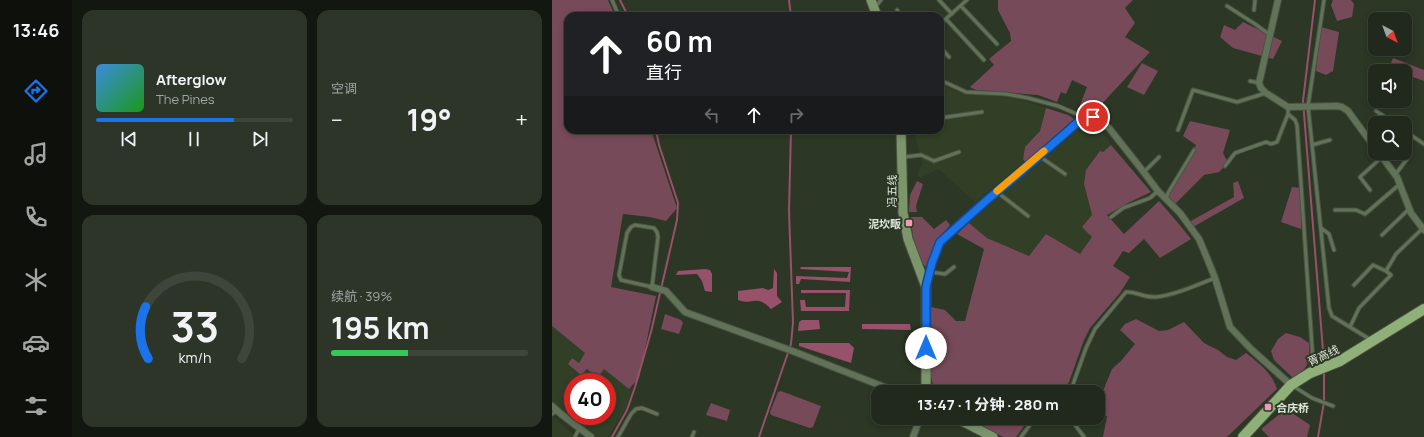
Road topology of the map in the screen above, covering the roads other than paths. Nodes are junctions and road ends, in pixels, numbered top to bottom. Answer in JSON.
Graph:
{"nodes":[{"id":1,"x":612,"y":0,"type":"edge"},
{"id":2,"x":881,"y":0,"type":"edge"},
{"id":3,"x":939,"y":0,"type":"edge"},
{"id":4,"x":967,"y":0,"type":"edge"},
{"id":5,"x":1255,"y":0,"type":"edge"},
{"id":6,"x":1278,"y":0,"type":"edge"},
{"id":7,"x":1324,"y":0,"type":"edge"},
{"id":8,"x":961,"y":6,"type":"junction"},
{"id":9,"x":1227,"y":6,"type":"dead end"},
{"id":10,"x":874,"y":8,"type":"edge"},
{"id":11,"x":1254,"y":10,"type":"dead end"},
{"id":12,"x":617,"y":12,"type":"edge"},
{"id":13,"x":952,"y":14,"type":"junction"},
{"id":14,"x":946,"y":20,"type":"joint"},
{"id":15,"x":1270,"y":35,"type":"junction"},
{"id":16,"x":998,"y":44,"type":"dead end"},
{"id":17,"x":944,"y":51,"type":"edge"},
{"id":18,"x":949,"y":57,"type":"dead end"},
{"id":19,"x":984,"y":60,"type":"dead end"},
{"id":20,"x":1250,"y":81,"type":"dead end"},
{"id":21,"x":944,"y":82,"type":"edge"},
{"id":22,"x":1260,"y":83,"type":"junction"},
{"id":23,"x":1266,"y":93,"type":"junction"},
{"id":24,"x":1308,"y":106,"type":"junction"},
{"id":25,"x":1288,"y":107,"type":"junction"},
{"id":26,"x":1376,"y":111,"type":"dead end"},
{"id":27,"x":982,"y":112,"type":"dead end"},
{"id":28,"x":1288,"y":114,"type":"junction"},
{"id":29,"x":1384,"y":116,"type":"edge"},
{"id":30,"x":944,"y":117,"type":"edge"},
{"id":31,"x":1084,"y":117,"type":"junction"},
{"id":32,"x":1178,"y":130,"type":"dead end"},
{"id":33,"x":901,"y":134,"type":"edge"},
{"id":34,"x":1412,"y":136,"type":"edge"},
{"id":35,"x":1368,"y":138,"type":"edge"},
{"id":36,"x":1330,"y":140,"type":"dead end"},
{"id":37,"x":1312,"y":144,"type":"junction"},
{"id":38,"x":1424,"y":144,"type":"edge"},
{"id":39,"x":1194,"y":150,"type":"dead end"},
{"id":40,"x":959,"y":152,"type":"dead end"},
{"id":41,"x":1039,"y":156,"type":"junction"},
{"id":42,"x":1160,"y":157,"type":"dead end"},
{"id":43,"x":903,"y":158,"type":"junction"},
{"id":44,"x":1375,"y":160,"type":"edge"},
{"id":45,"x":1384,"y":160,"type":"edge"},
{"id":46,"x":1406,"y":160,"type":"edge"},
{"id":47,"x":1225,"y":166,"type":"dead end"},
{"id":48,"x":1144,"y":172,"type":"junction"},
{"id":49,"x":1066,"y":174,"type":"dead end"},
{"id":50,"x":1395,"y":175,"type":"junction"},
{"id":51,"x":1400,"y":184,"type":"junction"},
{"id":52,"x":1370,"y":190,"type":"dead end"},
{"id":53,"x":1158,"y":191,"type":"junction"},
{"id":54,"x":997,"y":192,"type":"junction"},
{"id":55,"x":1166,"y":199,"type":"junction"},
{"id":56,"x":1409,"y":209,"type":"junction"},
{"id":57,"x":1335,"y":210,"type":"dead end"},
{"id":58,"x":1028,"y":216,"type":"dead end"},
{"id":59,"x":1111,"y":216,"type":"dead end"},
{"id":60,"x":1321,"y":228,"type":"junction"},
{"id":61,"x":1423,"y":229,"type":"edge"},
{"id":62,"x":1382,"y":234,"type":"dead end"},
{"id":63,"x":1334,"y":250,"type":"dead end"},
{"id":64,"x":954,"y":267,"type":"dead end"},
{"id":65,"x":930,"y":271,"type":"junction"},
{"id":66,"x":1386,"y":271,"type":"junction"},
{"id":67,"x":1215,"y":278,"type":"junction"},
{"id":68,"x":1354,"y":285,"type":"dead end"},
{"id":69,"x":652,"y":287,"type":"junction"},
{"id":70,"x":926,"y":287,"type":"junction"},
{"id":71,"x":1424,"y":309,"type":"edge"},
{"id":72,"x":1350,"y":327,"type":"junction"},
{"id":73,"x":1373,"y":341,"type":"junction"},
{"id":74,"x":1310,"y":373,"type":"junction"},
{"id":75,"x":879,"y":385,"type":"edge"},
{"id":76,"x":926,"y":385,"type":"edge"},
{"id":77,"x":1073,"y":385,"type":"edge"},
{"id":78,"x":1291,"y":385,"type":"junction"},
{"id":79,"x":552,"y":406,"type":"edge"},
{"id":80,"x":1333,"y":406,"type":"dead end"},
{"id":81,"x":555,"y":412,"type":"edge"},
{"id":82,"x":657,"y":414,"type":"dead end"},
{"id":83,"x":917,"y":425,"type":"edge"},
{"id":84,"x":970,"y":425,"type":"edge"},
{"id":85,"x":1030,"y":425,"type":"edge"},
{"id":86,"x":1075,"y":425,"type":"edge"},
{"id":87,"x":580,"y":429,"type":"junction"},
{"id":88,"x":694,"y":432,"type":"dead end"},
{"id":89,"x":575,"y":437,"type":"edge"},
{"id":90,"x":591,"y":437,"type":"edge"},
{"id":91,"x":618,"y":437,"type":"edge"},
{"id":92,"x":692,"y":437,"type":"edge"},
{"id":93,"x":913,"y":437,"type":"edge"},
{"id":94,"x":994,"y":437,"type":"edge"},
{"id":95,"x":1021,"y":437,"type":"edge"},
{"id":96,"x":1084,"y":437,"type":"edge"},
{"id":97,"x":1243,"y":437,"type":"edge"}],
"edges":[{"from":1,"to":12,"type":"lane"},
{"from":2,"to":10,"type":"lane"},
{"from":3,"to":13,"type":"lane"},
{"from":4,"to":8,"type":"lane"},
{"from":5,"to":11,"type":"lane"},
{"from":6,"to":15,"type":"street"},
{"from":7,"to":24,"type":"lane"},
{"from":8,"to":13,"type":"lane"},
{"from":8,"to":16,"type":"lane"},
{"from":9,"to":15,"type":"lane"},
{"from":13,"to":14,"type":"lane"},
{"from":14,"to":19,"type":"lane"},
{"from":15,"to":22,"type":"street"},
{"from":17,"to":18,"type":"lane"},
{"from":20,"to":22,"type":"lane"},
{"from":21,"to":31,"type":"lane"},
{"from":22,"to":23,"type":"street"},
{"from":23,"to":25,"type":"street"},
{"from":23,"to":32,"type":"lane"},
{"from":24,"to":25,"type":"street"},
{"from":24,"to":35,"type":"street"},
{"from":24,"to":37,"type":"lane"},
{"from":25,"to":28,"type":"lane"},
{"from":26,"to":29,"type":"lane"},
{"from":27,"to":30,"type":"lane"},
{"from":28,"to":47,"type":"lane"},
{"from":28,"to":74,"type":"lane"},
{"from":31,"to":41,"type":"street"},
{"from":31,"to":48,"type":"street"},
{"from":33,"to":43,"type":"street","name":"冯五线"},
{"from":34,"to":38,"type":"lane"},
{"from":36,"to":37,"type":"lane"},
{"from":37,"to":60,"type":"lane"},
{"from":39,"to":55,"type":"lane"},
{"from":40,"to":43,"type":"lane"},
{"from":41,"to":49,"type":"lane"},
{"from":41,"to":54,"type":"street"},
{"from":42,"to":48,"type":"lane"},
{"from":43,"to":70,"type":"street","name":"冯五线"},
{"from":44,"to":52,"type":"lane"},
{"from":45,"to":50,"type":"street"},
{"from":46,"to":50,"type":"lane"},
{"from":48,"to":53,"type":"street"},
{"from":50,"to":51,"type":"street"},
{"from":51,"to":56,"type":"street"},
{"from":51,"to":57,"type":"lane"},
{"from":53,"to":55,"type":"street"},
{"from":53,"to":59,"type":"lane"},
{"from":54,"to":58,"type":"lane"},
{"from":54,"to":65,"type":"street"},
{"from":55,"to":67,"type":"street"},
{"from":56,"to":61,"type":"street"},
{"from":56,"to":62,"type":"lane"},
{"from":60,"to":63,"type":"lane"},
{"from":60,"to":72,"type":"lane"},
{"from":61,"to":66,"type":"lane"},
{"from":64,"to":65,"type":"lane"},
{"from":65,"to":70,"type":"street"},
{"from":66,"to":68,"type":"lane"},
{"from":66,"to":72,"type":"lane"},
{"from":67,"to":77,"type":"lane"},
{"from":67,"to":78,"type":"street"},
{"from":69,"to":69,"type":"lane"},
{"from":69,"to":75,"type":"street"},
{"from":70,"to":76,"type":"street","name":"冯五线"},
{"from":71,"to":73,"type":"main road","name":"胥高线"},
{"from":72,"to":73,"type":"lane"},
{"from":73,"to":74,"type":"main road","name":"胥高线"},
{"from":74,"to":78,"type":"main road","name":"胥高线"},
{"from":78,"to":80,"type":"lane"},
{"from":78,"to":97,"type":"main road","name":"胥高线"},
{"from":79,"to":81,"type":"street"},
{"from":81,"to":87,"type":"street"},
{"from":82,"to":91,"type":"lane"},
{"from":83,"to":93,"type":"street"},
{"from":84,"to":94,"type":"street"},
{"from":85,"to":95,"type":"lane"},
{"from":86,"to":96,"type":"lane"},
{"from":87,"to":89,"type":"lane"},
{"from":87,"to":90,"type":"street"},
{"from":88,"to":92,"type":"lane"}]}
